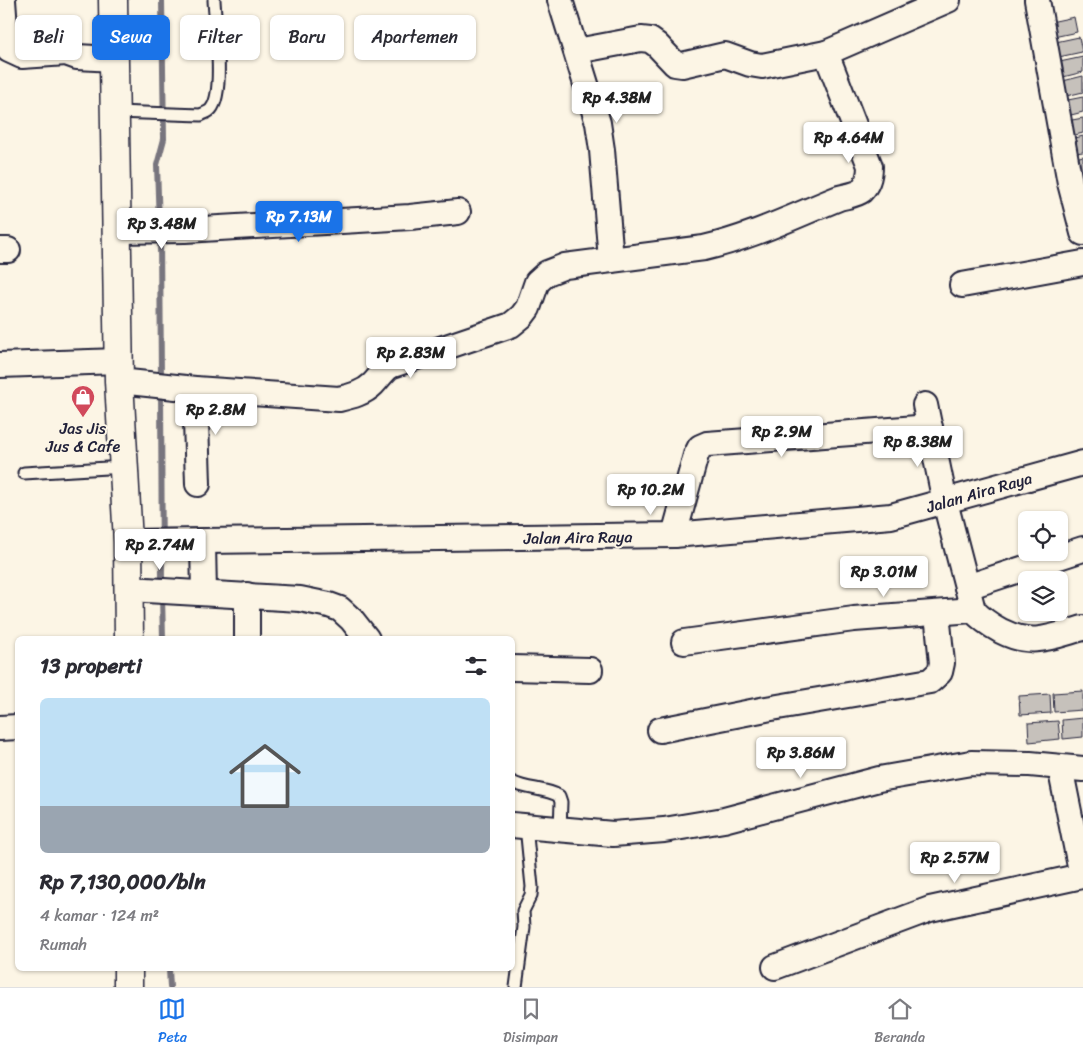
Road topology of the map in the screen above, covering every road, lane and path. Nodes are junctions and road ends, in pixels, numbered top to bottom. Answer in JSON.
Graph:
{"nodes":[{"id":1,"x":3,"y":0,"type":"edge"},
{"id":2,"x":113,"y":0,"type":"edge"},
{"id":3,"x":214,"y":0,"type":"edge"},
{"id":4,"x":560,"y":0,"type":"edge"},
{"id":5,"x":948,"y":0,"type":"edge"},
{"id":6,"x":1037,"y":0,"type":"edge"},
{"id":7,"x":113,"y":15,"type":"edge"},
{"id":8,"x":576,"y":51,"type":"junction"},
{"id":9,"x":826,"y":53,"type":"junction"},
{"id":10,"x":92,"y":58,"type":"edge"},
{"id":11,"x":114,"y":60,"type":"edge"},
{"id":12,"x":115,"y":112,"type":"junction"},
{"id":13,"x":1077,"y":181,"type":"edge"},
{"id":14,"x":458,"y":212,"type":"dead end"},
{"id":15,"x":128,"y":231,"type":"junction"},
{"id":16,"x":1083,"y":233,"type":"edge"},
{"id":17,"x":611,"y":260,"type":"junction"},
{"id":18,"x":1083,"y":263,"type":"edge"},
{"id":19,"x":962,"y":285,"type":"dead end"},
{"id":20,"x":0,"y":365,"type":"edge"},
{"id":21,"x":119,"y":371,"type":"junction"},
{"id":22,"x":192,"y":388,"type":"junction"},
{"id":23,"x":1083,"y":463,"type":"edge"},
{"id":24,"x":124,"y":467,"type":"junction"},
{"id":25,"x":24,"y":473,"type":"dead end"},
{"id":26,"x":198,"y":484,"type":"dead end"},
{"id":27,"x":944,"y":502,"type":"junction"},
{"id":28,"x":674,"y":535,"type":"junction"},
{"id":29,"x":136,"y":542,"type":"junction"},
{"id":30,"x":202,"y":543,"type":"junction"},
{"id":31,"x":1083,"y":549,"type":"edge"},
{"id":32,"x":967,"y":587,"type":"junction"},
{"id":33,"x":134,"y":589,"type":"junction"},
{"id":34,"x":204,"y":593,"type":"junction"},
{"id":35,"x":247,"y":595,"type":"junction"},
{"id":36,"x":973,"y":610,"type":"junction"},
{"id":37,"x":937,"y":613,"type":"junction"},
{"id":38,"x":1083,"y":628,"type":"edge"},
{"id":39,"x":129,"y":636,"type":"edge"},
{"id":40,"x":247,"y":636,"type":"edge"},
{"id":41,"x":365,"y":636,"type":"edge"},
{"id":42,"x":684,"y":642,"type":"dead end"},
{"id":43,"x":515,"y":668,"type":"edge"},
{"id":44,"x":590,"y":670,"type":"dead end"},
{"id":45,"x":0,"y":728,"type":"edge"},
{"id":46,"x":15,"y":728,"type":"edge"},
{"id":47,"x":660,"y":730,"type":"dead end"},
{"id":48,"x":1072,"y":768,"type":"edge"},
{"id":49,"x":515,"y":784,"type":"edge"},
{"id":50,"x":519,"y":826,"type":"edge"},
{"id":51,"x":560,"y":829,"type":"junction"},
{"id":52,"x":1083,"y":877,"type":"edge"},
{"id":53,"x":775,"y":966,"type":"dead end"},
{"id":54,"x":128,"y":971,"type":"edge"},
{"id":55,"x":128,"y":987,"type":"edge"},
{"id":56,"x":516,"y":987,"type":"edge"}],
"edges":[{"from":1,"to":10,"type":"street"},
{"from":2,"to":7,"type":"main road"},
{"from":3,"to":12,"type":"lane"},
{"from":4,"to":8,"type":"street"},
{"from":5,"to":9,"type":"street"},
{"from":6,"to":13,"type":"street"},
{"from":8,"to":9,"type":"street"},
{"from":8,"to":17,"type":"street"},
{"from":9,"to":17,"type":"street"},
{"from":11,"to":12,"type":"main road"},
{"from":12,"to":15,"type":"main road"},
{"from":13,"to":16,"type":"street"},
{"from":14,"to":15,"type":"street"},
{"from":15,"to":21,"type":"main road"},
{"from":17,"to":22,"type":"street"},
{"from":18,"to":19,"type":"street"},
{"from":20,"to":21,"type":"street"},
{"from":21,"to":22,"type":"street"},
{"from":21,"to":24,"type":"main road"},
{"from":22,"to":26,"type":"street"},
{"from":23,"to":27,"type":"street","name":"Jalan Aira Raya"},
{"from":24,"to":25,"type":"lane"},
{"from":24,"to":29,"type":"main road"},
{"from":27,"to":28,"type":"street","name":"Jalan Aira Raya"},
{"from":27,"to":28,"type":"street"},
{"from":27,"to":32,"type":"street"},
{"from":28,"to":30,"type":"street","name":"Jalan Aira Raya"},
{"from":29,"to":30,"type":"street","name":"Jalan Aira Raya"},
{"from":29,"to":33,"type":"main road"},
{"from":30,"to":34,"type":"street"},
{"from":31,"to":32,"type":"street"},
{"from":32,"to":36,"type":"street"},
{"from":33,"to":34,"type":"street"},
{"from":33,"to":39,"type":"main road"},
{"from":34,"to":35,"type":"street"},
{"from":35,"to":40,"type":"street"},
{"from":35,"to":41,"type":"street"},
{"from":36,"to":37,"type":"street"},
{"from":36,"to":38,"type":"street"},
{"from":37,"to":42,"type":"street"},
{"from":37,"to":47,"type":"street"},
{"from":43,"to":44,"type":"street"},
{"from":45,"to":46,"type":"street"},
{"from":48,"to":51,"type":"street"},
{"from":48,"to":52,"type":"street"},
{"from":49,"to":51,"type":"lane"},
{"from":50,"to":51,"type":"street"},
{"from":50,"to":56,"type":"lane"},
{"from":52,"to":53,"type":"street"},
{"from":54,"to":55,"type":"main road"}]}
